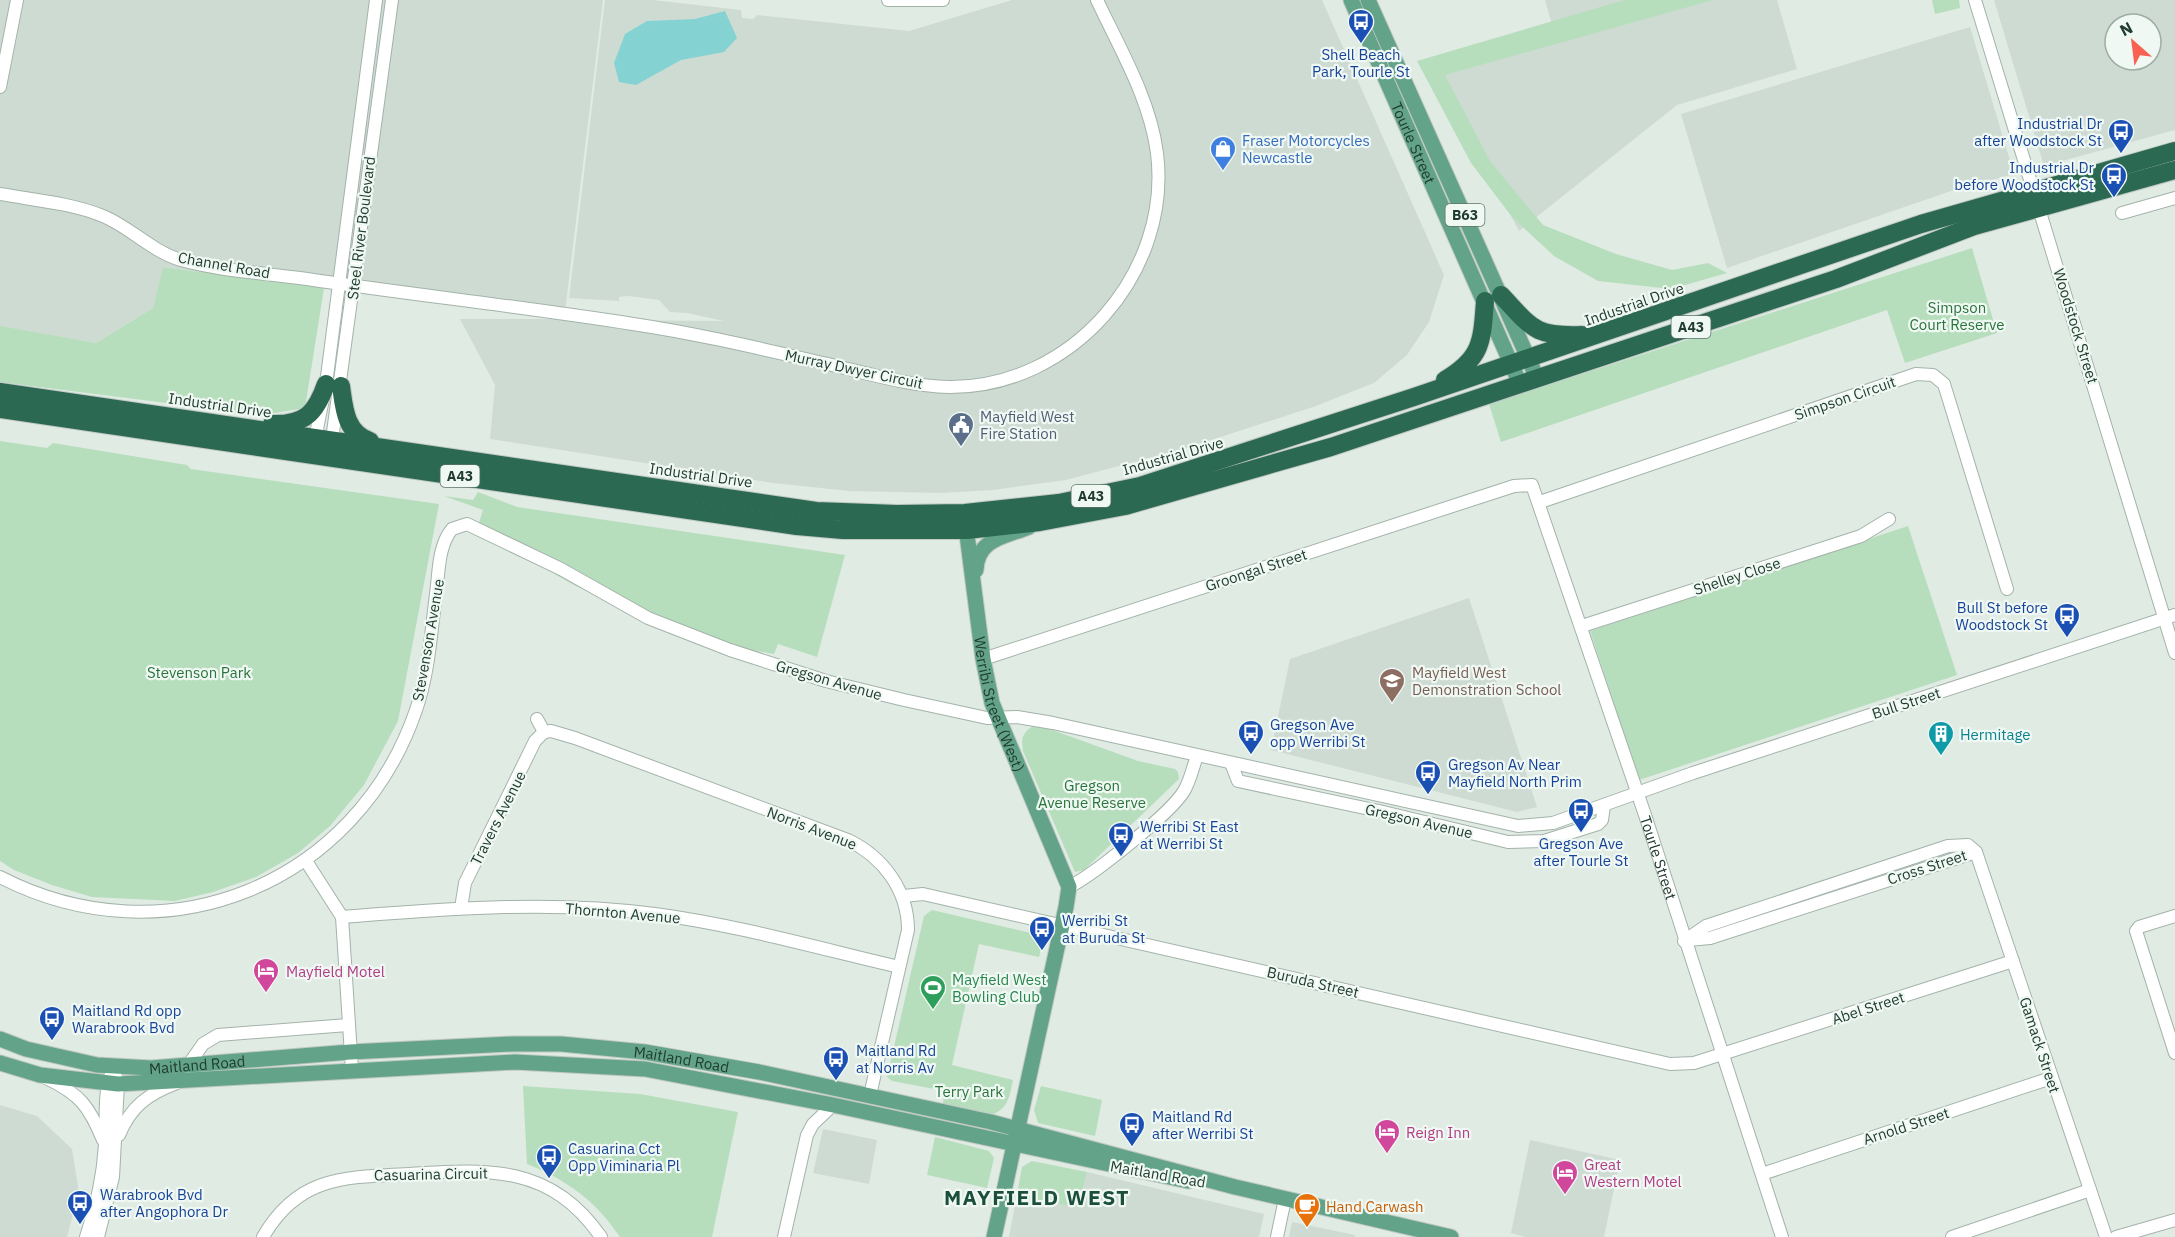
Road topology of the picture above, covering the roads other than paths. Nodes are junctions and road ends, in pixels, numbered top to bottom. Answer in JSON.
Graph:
{"nodes":[{"id":1,"x":17,"y":0,"type":"edge"},
{"id":2,"x":376,"y":0,"type":"edge"},
{"id":3,"x":392,"y":0,"type":"edge"},
{"id":4,"x":888,"y":0,"type":"edge"},
{"id":5,"x":943,"y":0,"type":"edge"},
{"id":6,"x":1097,"y":0,"type":"edge"},
{"id":7,"x":1351,"y":0,"type":"edge"},
{"id":8,"x":1368,"y":0,"type":"edge"},
{"id":9,"x":1975,"y":0,"type":"edge"},
{"id":10,"x":0,"y":87,"type":"edge"},
{"id":11,"x":2175,"y":151,"type":"edge"},
{"id":12,"x":2175,"y":170,"type":"edge"},
{"id":13,"x":0,"y":194,"type":"edge"},
{"id":14,"x":2038,"y":198,"type":"junction"},
{"id":15,"x":2175,"y":198,"type":"edge"},
{"id":16,"x":2122,"y":213,"type":"dead end"},
{"id":17,"x":340,"y":284,"type":"junction"},
{"id":18,"x":354,"y":286,"type":"junction"},
{"id":19,"x":1493,"y":298,"type":"junction"},
{"id":20,"x":1602,"y":334,"type":"junction"},
{"id":21,"x":1521,"y":361,"type":"junction"},
{"id":22,"x":1528,"y":381,"type":"junction"},
{"id":23,"x":334,"y":385,"type":"junction"},
{"id":24,"x":0,"y":392,"type":"edge"},
{"id":25,"x":1414,"y":397,"type":"junction"},
{"id":26,"x":0,"y":409,"type":"edge"},
{"id":27,"x":210,"y":422,"type":"junction"},
{"id":28,"x":323,"y":446,"type":"junction"},
{"id":29,"x":387,"y":447,"type":"junction"},
{"id":30,"x":1528,"y":484,"type":"joint"},
{"id":31,"x":1540,"y":502,"type":"junction"},
{"id":32,"x":1889,"y":519,"type":"dead end"},
{"id":33,"x":966,"y":521,"type":"junction"},
{"id":34,"x":1040,"y":522,"type":"junction"},
{"id":35,"x":452,"y":529,"type":"joint"},
{"id":36,"x":2007,"y":589,"type":"dead end"},
{"id":37,"x":976,"y":595,"type":"junction"},
{"id":38,"x":2170,"y":617,"type":"edge"},
{"id":39,"x":1582,"y":627,"type":"junction"},
{"id":40,"x":2175,"y":653,"type":"edge"},
{"id":41,"x":983,"y":659,"type":"junction"},
{"id":42,"x":537,"y":718,"type":"dead end"},
{"id":43,"x":998,"y":719,"type":"junction"},
{"id":44,"x":544,"y":732,"type":"junction"},
{"id":45,"x":1197,"y":756,"type":"junction"},
{"id":46,"x":1637,"y":794,"type":"junction"},
{"id":47,"x":1976,"y":852,"type":"joint"},
{"id":48,"x":306,"y":861,"type":"junction"},
{"id":49,"x":0,"y":877,"type":"edge"},
{"id":50,"x":1069,"y":887,"type":"junction"},
{"id":51,"x":904,"y":896,"type":"junction"},
{"id":52,"x":461,"y":908,"type":"junction"},
{"id":53,"x":342,"y":916,"type":"junction"},
{"id":54,"x":2175,"y":916,"type":"edge"},
{"id":55,"x":1063,"y":925,"type":"junction"},
{"id":56,"x":1684,"y":940,"type":"junction"},
{"id":57,"x":2013,"y":961,"type":"junction"},
{"id":58,"x":899,"y":967,"type":"junction"},
{"id":59,"x":348,"y":1025,"type":"junction"},
{"id":60,"x":0,"y":1039,"type":"edge"},
{"id":61,"x":350,"y":1052,"type":"junction"},
{"id":62,"x":2175,"y":1053,"type":"edge"},
{"id":63,"x":1722,"y":1054,"type":"junction"},
{"id":64,"x":0,"y":1063,"type":"edge"},
{"id":65,"x":114,"y":1067,"type":"junction"},
{"id":66,"x":352,"y":1070,"type":"junction"},
{"id":67,"x":187,"y":1074,"type":"junction"},
{"id":68,"x":40,"y":1075,"type":"junction"},
{"id":69,"x":2051,"y":1078,"type":"junction"},
{"id":70,"x":112,"y":1083,"type":"junction"},
{"id":71,"x":870,"y":1095,"type":"junction"},
{"id":72,"x":832,"y":1105,"type":"junction"},
{"id":73,"x":1016,"y":1128,"type":"junction"},
{"id":74,"x":111,"y":1144,"type":"junction"},
{"id":75,"x":1012,"y":1144,"type":"junction"},
{"id":76,"x":1762,"y":1174,"type":"junction"},
{"id":77,"x":1235,"y":1187,"type":"junction"},
{"id":78,"x":2090,"y":1190,"type":"junction"},
{"id":79,"x":1285,"y":1199,"type":"junction"},
{"id":80,"x":2175,"y":1220,"type":"edge"},
{"id":81,"x":1416,"y":1233,"type":"edge"},
{"id":82,"x":1974,"y":1234,"type":"edge"},
{"id":83,"x":86,"y":1237,"type":"edge"},
{"id":84,"x":98,"y":1237,"type":"edge"},
{"id":85,"x":263,"y":1237,"type":"edge"},
{"id":86,"x":601,"y":1237,"type":"edge"},
{"id":87,"x":784,"y":1237,"type":"edge"},
{"id":88,"x":994,"y":1237,"type":"edge"},
{"id":89,"x":1277,"y":1237,"type":"edge"},
{"id":90,"x":1451,"y":1237,"type":"edge"},
{"id":91,"x":1782,"y":1237,"type":"edge"},
{"id":92,"x":1952,"y":1237,"type":"edge"},
{"id":93,"x":2106,"y":1237,"type":"edge"},
{"id":94,"x":2116,"y":1237,"type":"edge"}],
"edges":[{"from":1,"to":10,"type":"street"},
{"from":2,"to":17,"type":"street","name":"Steel River Boulevard"},
{"from":3,"to":18,"type":"street","name":"Steel River Boulevard"},
{"from":4,"to":5,"type":"street"},
{"from":6,"to":18,"type":"street","name":"Murray Dwyer Circuit"},
{"from":7,"to":19,"type":"main road","name":"Tourle Street","number":"B63"},
{"from":8,"to":19,"type":"main road","name":"Tourle Street","number":"B63"},
{"from":9,"to":14,"type":"street","name":"Woodstock Street"},
{"from":11,"to":14,"type":"highway","name":"Industrial Drive","number":"A43"},
{"from":12,"to":14,"type":"highway","name":"Industrial Drive","number":"A43"},
{"from":13,"to":17,"type":"street","name":"Channel Road"},
{"from":14,"to":20,"type":"highway","name":"Industrial Drive","number":"A43"},
{"from":14,"to":22,"type":"highway","name":"Industrial Drive","number":"A43"},
{"from":14,"to":38,"type":"street","name":"Woodstock Street"},
{"from":15,"to":16,"type":"street"},
{"from":17,"to":18,"type":"street","name":"Channel Road"},
{"from":17,"to":23,"type":"street","name":"Steel River Boulevard"},
{"from":18,"to":23,"type":"street","name":"Steel River Boulevard"},
{"from":19,"to":20,"type":"highway","number":"B63"},
{"from":19,"to":21,"type":"main road","name":"Tourle Street","number":"B63"},
{"from":19,"to":25,"type":"highway"},
{"from":20,"to":21,"type":"highway","name":"Industrial Drive","number":"A43"},
{"from":21,"to":22,"type":"main road","name":"Tourle Street","number":"B63"},
{"from":21,"to":25,"type":"highway","name":"Industrial Drive","number":"A43"},
{"from":22,"to":34,"type":"highway","name":"Industrial Drive","number":"A43"},
{"from":23,"to":27,"type":"highway"},
{"from":23,"to":28,"type":"street","name":"Steel River Boulevard"},
{"from":23,"to":29,"type":"highway"},
{"from":24,"to":27,"type":"highway","name":"Industrial Drive","number":"A43"},
{"from":25,"to":33,"type":"highway","name":"Industrial Drive","number":"A43"},
{"from":26,"to":28,"type":"highway","name":"Industrial Drive","number":"A43"},
{"from":27,"to":28,"type":"highway","name":"Industrial Drive","number":"A43"},
{"from":28,"to":29,"type":"highway","name":"Industrial Drive","number":"A43"},
{"from":28,"to":33,"type":"highway","name":"Industrial Drive","number":"A43"},
{"from":29,"to":33,"type":"highway","name":"Industrial Drive","number":"A43"},
{"from":30,"to":31,"type":"street","name":"Tourle Street"},
{"from":30,"to":41,"type":"street","name":"Groongal Street"},
{"from":31,"to":36,"type":"street","name":"Simpson Circuit"},
{"from":31,"to":39,"type":"street","name":"Tourle Street"},
{"from":32,"to":39,"type":"street","name":"Shelley Close"},
{"from":33,"to":34,"type":"highway","name":"Industrial Drive","number":"A43"},
{"from":33,"to":37,"type":"main road","name":"Werribi Street (West)"},
{"from":34,"to":37,"type":"main road"},
{"from":35,"to":43,"type":"street","name":"Gregson Avenue"},
{"from":35,"to":48,"type":"street","name":"Stevenson Avenue"},
{"from":37,"to":41,"type":"main road","name":"Werribi Street (West)"},
{"from":38,"to":40,"type":"street","name":"Woodstock Street"},
{"from":38,"to":46,"type":"street","name":"Bull Street"},
{"from":39,"to":46,"type":"street","name":"Tourle Street"},
{"from":41,"to":43,"type":"main road","name":"Werribi Street (West)"},
{"from":42,"to":44,"type":"street"},
{"from":43,"to":45,"type":"street","name":"Gregson Avenue"},
{"from":43,"to":50,"type":"main road","name":"Werribi Street (West)"},
{"from":44,"to":51,"type":"street","name":"Norris Avenue"},
{"from":44,"to":52,"type":"street","name":"Travers Avenue"},
{"from":45,"to":46,"type":"street","name":"Gregson Avenue"},
{"from":45,"to":50,"type":"street"},
{"from":46,"to":56,"type":"street","name":"Tourle Street"},
{"from":47,"to":56,"type":"street","name":"Cross Street"},
{"from":47,"to":57,"type":"street","name":"Gamack Street"},
{"from":48,"to":49,"type":"street","name":"Stevenson Avenue"},
{"from":48,"to":53,"type":"street"},
{"from":50,"to":55,"type":"main road"},
{"from":51,"to":55,"type":"street","name":"Buruda Street"},
{"from":51,"to":58,"type":"street","name":"Norris Avenue"},
{"from":52,"to":53,"type":"street","name":"Thornton Avenue"},
{"from":52,"to":58,"type":"street","name":"Thornton Avenue"},
{"from":53,"to":59,"type":"street"},
{"from":54,"to":62,"type":"street"},
{"from":55,"to":63,"type":"street","name":"Buruda Street"},
{"from":55,"to":73,"type":"main road"},
{"from":56,"to":63,"type":"street","name":"Tourle Street"},
{"from":57,"to":63,"type":"street","name":"Abel Street"},
{"from":57,"to":69,"type":"street","name":"Gamack Street"},
{"from":58,"to":71,"type":"street","name":"Norris Avenue"},
{"from":59,"to":61,"type":"street"},
{"from":59,"to":67,"type":"street"},
{"from":60,"to":65,"type":"main road","name":"Maitland Road"},
{"from":61,"to":66,"type":"street"},
{"from":61,"to":67,"type":"main road","name":"Maitland Road"},
{"from":61,"to":71,"type":"main road","name":"Maitland Road"},
{"from":63,"to":76,"type":"street","name":"Tourle Street"},
{"from":64,"to":68,"type":"main road","name":"Maitland Road"},
{"from":65,"to":67,"type":"main road","name":"Maitland Road"},
{"from":65,"to":70,"type":"street"},
{"from":66,"to":67,"type":"main road","name":"Maitland Road"},
{"from":66,"to":72,"type":"main road","name":"Maitland Road"},
{"from":67,"to":70,"type":"main road","name":"Maitland Road"},
{"from":67,"to":74,"type":"street"},
{"from":68,"to":70,"type":"main road","name":"Maitland Road"},
{"from":68,"to":74,"type":"street"},
{"from":69,"to":76,"type":"street","name":"Arnold Street"},
{"from":69,"to":78,"type":"street","name":"Gamack Street"},
{"from":70,"to":74,"type":"street"},
{"from":71,"to":73,"type":"main road","name":"Maitland Road"},
{"from":72,"to":75,"type":"main road","name":"Maitland Road"},
{"from":72,"to":87,"type":"street"},
{"from":73,"to":75,"type":"main road"},
{"from":73,"to":77,"type":"main road","name":"Maitland Road"},
{"from":74,"to":83,"type":"street"},
{"from":74,"to":84,"type":"street"},
{"from":75,"to":77,"type":"main road","name":"Maitland Road"},
{"from":75,"to":88,"type":"main road"},
{"from":76,"to":91,"type":"street","name":"Tourle Street"},
{"from":77,"to":79,"type":"main road","name":"Maitland Road"},
{"from":78,"to":82,"type":"street"},
{"from":78,"to":93,"type":"street","name":"Gamack Street"},
{"from":79,"to":81,"type":"main road","name":"Maitland Road"},
{"from":79,"to":89,"type":"street"},
{"from":80,"to":94,"type":"street"},
{"from":81,"to":90,"type":"main road","name":"Maitland Road"},
{"from":82,"to":92,"type":"street"},
{"from":85,"to":86,"type":"street","name":"Casuarina Circuit"}]}
